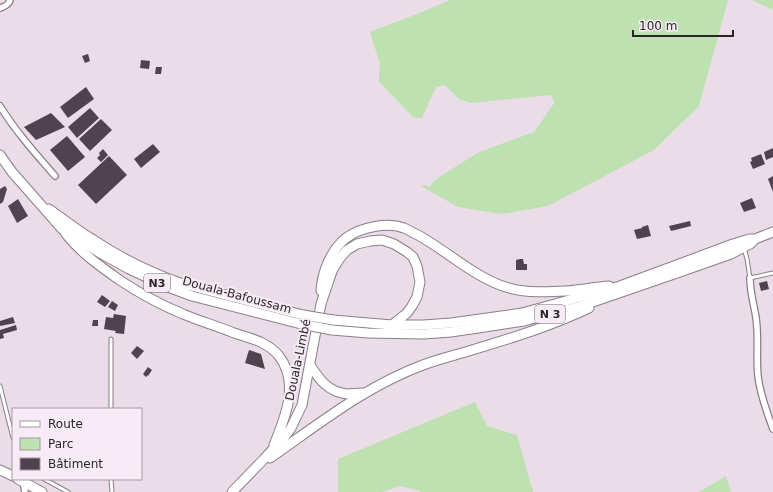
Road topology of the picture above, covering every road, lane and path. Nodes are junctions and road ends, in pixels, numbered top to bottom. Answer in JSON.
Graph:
{"nodes":[{"id":1,"x":10,"y":0,"type":"edge"},
{"id":2,"x":0,"y":8,"type":"edge"},
{"id":3,"x":0,"y":106,"type":"edge"},
{"id":4,"x":0,"y":155,"type":"edge"},
{"id":5,"x":56,"y":176,"type":"dead end"},
{"id":6,"x":35,"y":198,"type":"junction"},
{"id":7,"x":63,"y":230,"type":"junction"},
{"id":8,"x":773,"y":232,"type":"edge"},
{"id":9,"x":755,"y":239,"type":"junction"},
{"id":10,"x":744,"y":247,"type":"junction"},
{"id":11,"x":773,"y":273,"type":"edge"},
{"id":12,"x":750,"y":278,"type":"junction"},
{"id":13,"x":620,"y":290,"type":"junction"},
{"id":14,"x":322,"y":304,"type":"junction"},
{"id":15,"x":333,"y":320,"type":"joint"},
{"id":16,"x":392,"y":325,"type":"junction"},
{"id":17,"x":332,"y":330,"type":"joint"},
{"id":18,"x":111,"y":339,"type":"dead end"},
{"id":19,"x":310,"y":365,"type":"junction"},
{"id":20,"x":0,"y":386,"type":"edge"},
{"id":21,"x":367,"y":392,"type":"junction"},
{"id":22,"x":111,"y":408,"type":"edge"},
{"id":23,"x":773,"y":429,"type":"edge"},
{"id":24,"x":12,"y":434,"type":"edge"},
{"id":25,"x":271,"y":451,"type":"junction"},
{"id":26,"x":254,"y":469,"type":"junction"},
{"id":27,"x":0,"y":470,"type":"edge"},
{"id":28,"x":12,"y":476,"type":"edge"},
{"id":29,"x":21,"y":480,"type":"edge"},
{"id":30,"x":46,"y":480,"type":"edge"},
{"id":31,"x":111,"y":480,"type":"edge"},
{"id":32,"x":25,"y":492,"type":"edge"},
{"id":33,"x":42,"y":492,"type":"edge"},
{"id":34,"x":68,"y":492,"type":"edge"},
{"id":35,"x":112,"y":492,"type":"edge"},
{"id":36,"x":232,"y":492,"type":"edge"}],
"edges":[{"from":1,"to":2,"type":"street"},
{"from":3,"to":5,"type":"street"},
{"from":4,"to":6,"type":"highway"},
{"from":6,"to":7,"type":"highway","name":"Douala-Bafoussam","number":"N3"},
{"from":6,"to":15,"type":"highway","name":"Douala-Bafoussam","number":"N3","bridge":true},
{"from":7,"to":17,"type":"highway","name":"Douala-Bafoussam","number":"N3","bridge":true},
{"from":7,"to":25,"type":"highway"},
{"from":8,"to":9,"type":"highway","number":"N 3"},
{"from":9,"to":10,"type":"highway","number":"N 3"},
{"from":9,"to":13,"type":"highway","number":"N 3"},
{"from":10,"to":12,"type":"lane"},
{"from":10,"to":13,"type":"highway","number":"N 3"},
{"from":11,"to":12,"type":"lane"},
{"from":12,"to":23,"type":"street"},
{"from":13,"to":14,"type":"highway"},
{"from":13,"to":16,"type":"highway","number":"N 3"},
{"from":13,"to":17,"type":"highway","number":"N 3"},
{"from":13,"to":21,"type":"highway"},
{"from":14,"to":16,"type":"highway"},
{"from":14,"to":19,"type":"highway","name":"Douala-Limbé"},
{"from":15,"to":16,"type":"highway","number":"N 3"},
{"from":18,"to":22,"type":"lane"},
{"from":19,"to":21,"type":"highway"},
{"from":19,"to":25,"type":"highway","name":"Douala-Limbé"},
{"from":20,"to":24,"type":"lane"},
{"from":21,"to":26,"type":"highway"},
{"from":25,"to":26,"type":"highway","name":"Douala-Limbé"},
{"from":26,"to":36,"type":"highway","name":"Douala-Limbé"},
{"from":27,"to":28,"type":"highway"},
{"from":29,"to":32,"type":"street"},
{"from":29,"to":33,"type":"highway"},
{"from":30,"to":34,"type":"lane"},
{"from":31,"to":35,"type":"lane"}]}
